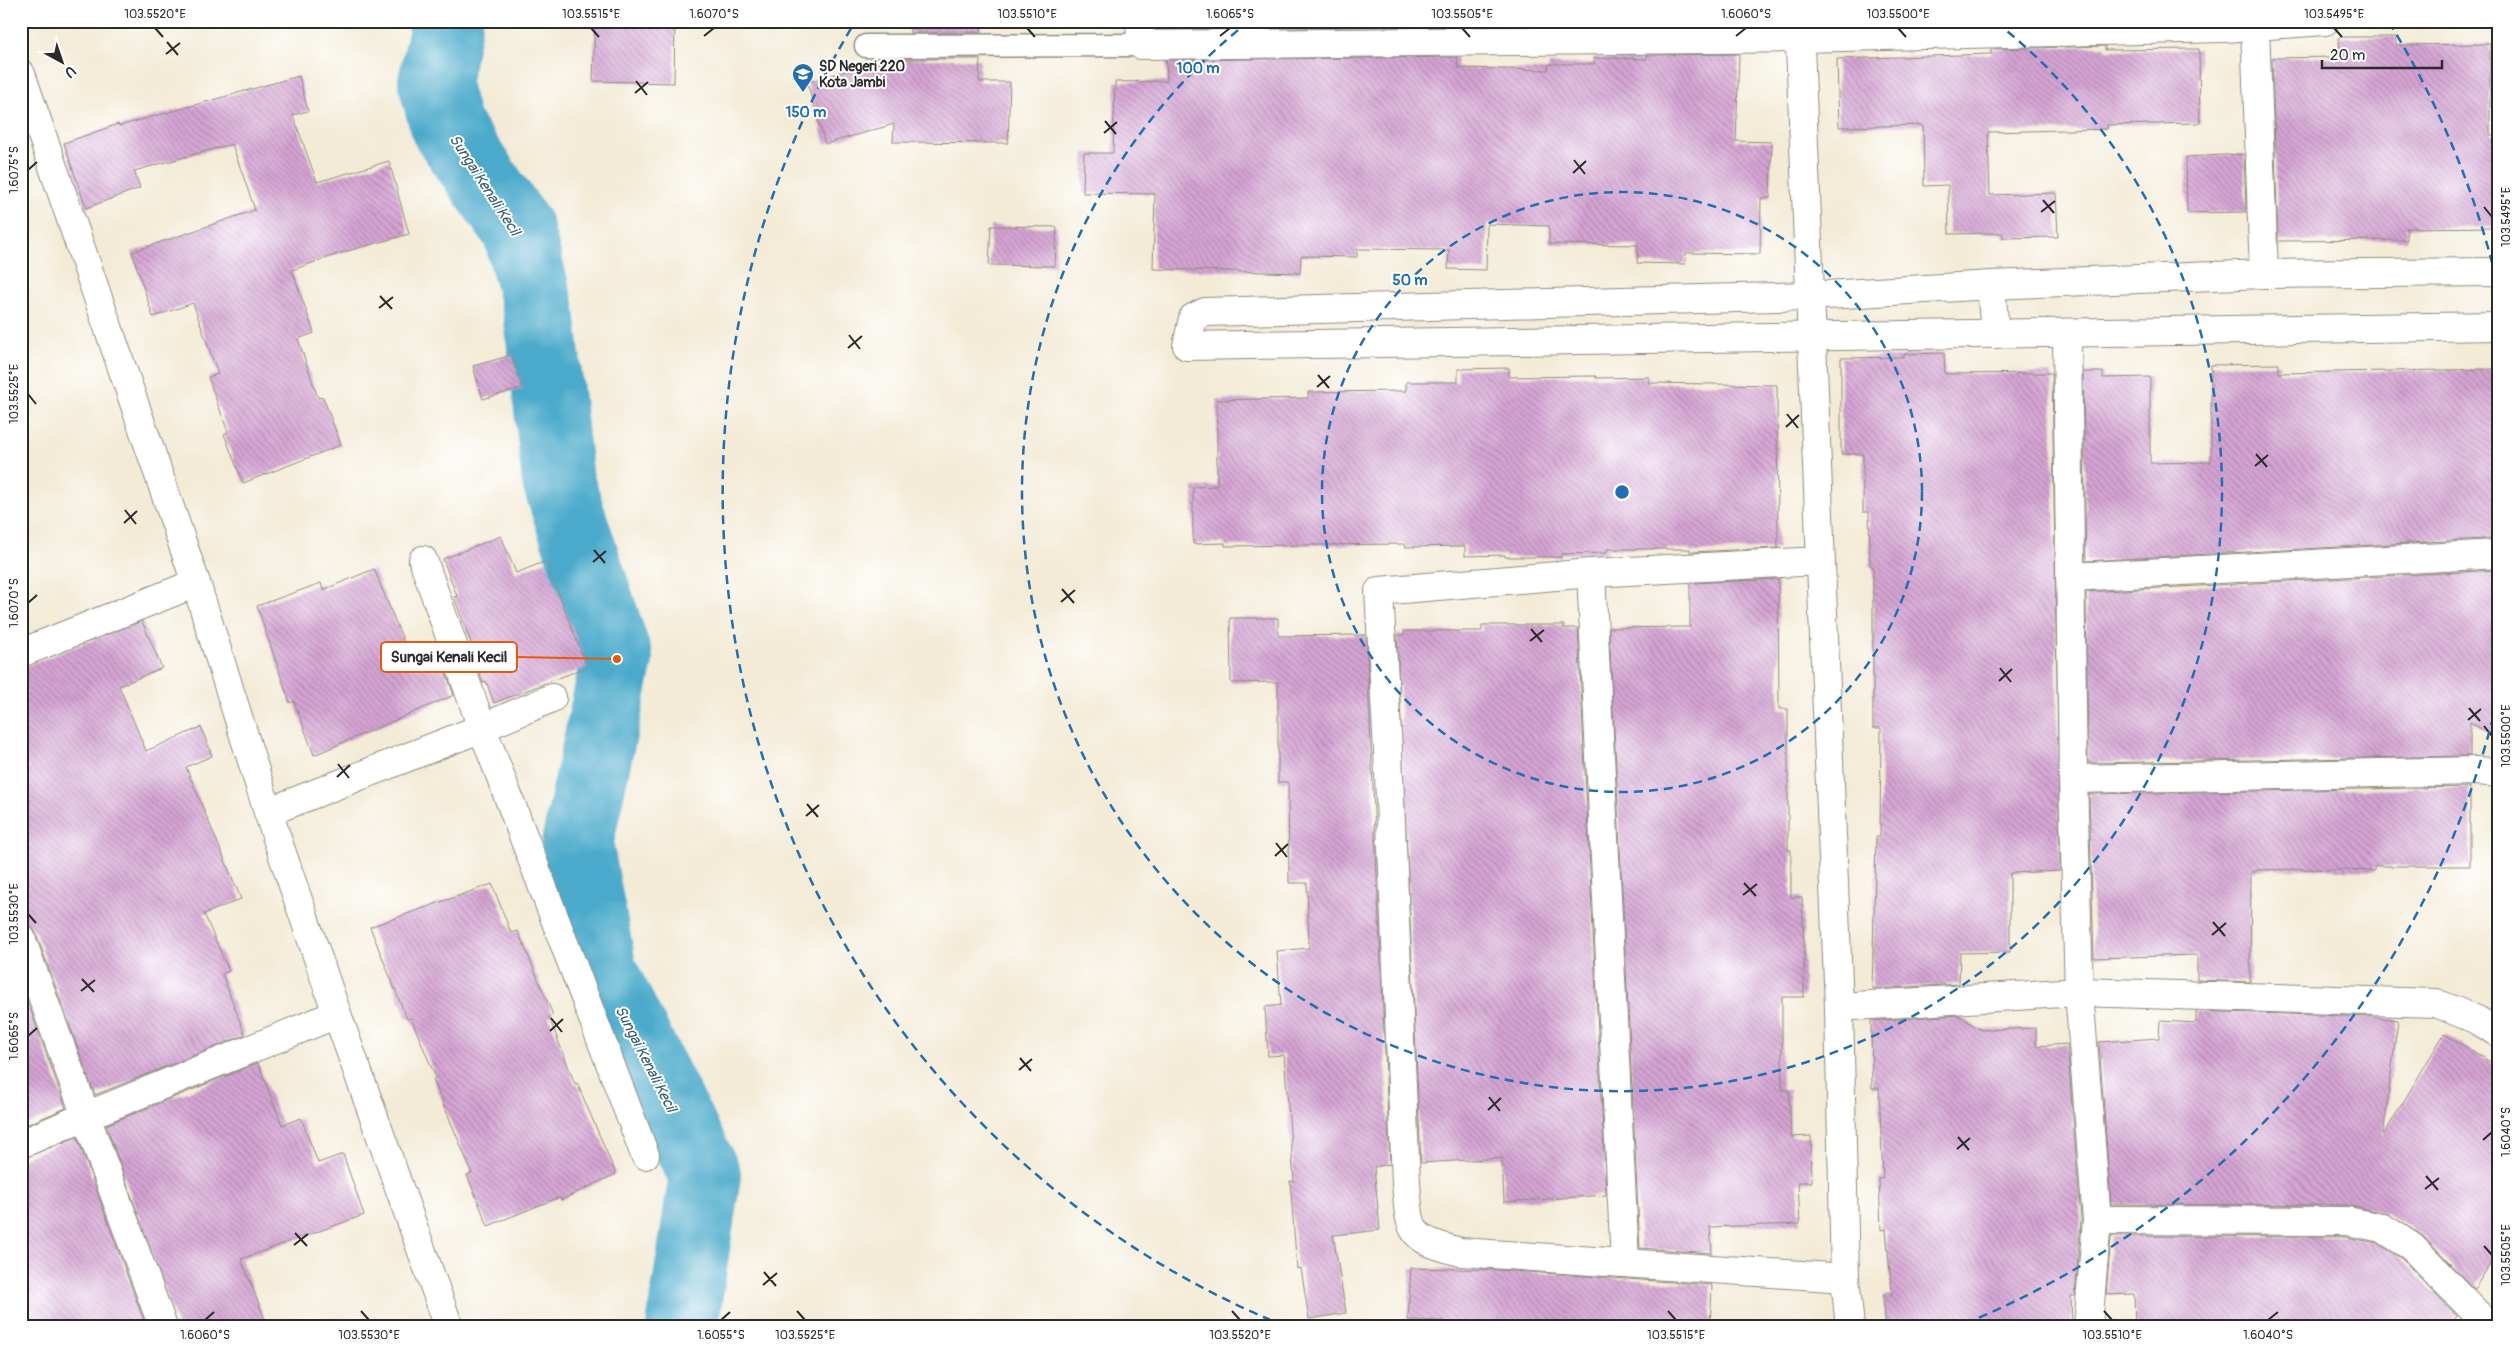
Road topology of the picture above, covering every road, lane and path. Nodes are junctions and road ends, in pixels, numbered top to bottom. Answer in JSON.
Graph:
{"nodes":[{"id":1,"x":2325,"y":21,"type":"edge"},
{"id":2,"x":2255,"y":23,"type":"edge"},
{"id":3,"x":2038,"y":27,"type":"edge"},
{"id":4,"x":1800,"y":30,"type":"edge"},
{"id":5,"x":1566,"y":31,"type":"edge"},
{"id":6,"x":1350,"y":32,"type":"edge"},
{"id":7,"x":1141,"y":33,"type":"edge"},
{"id":8,"x":866,"y":46,"type":"dead end"},
{"id":9,"x":21,"y":74,"type":"edge"},
{"id":10,"x":2499,"y":272,"type":"edge"},
{"id":11,"x":2264,"y":274,"type":"junction"},
{"id":12,"x":1990,"y":285,"type":"junction"},
{"id":13,"x":1810,"y":296,"type":"junction"},
{"id":14,"x":2499,"y":326,"type":"edge"},
{"id":15,"x":1995,"y":334,"type":"junction"},
{"id":16,"x":2067,"y":334,"type":"junction"},
{"id":17,"x":1811,"y":335,"type":"junction"},
{"id":18,"x":2499,"y":554,"type":"edge"},
{"id":19,"x":423,"y":560,"type":"dead end"},
{"id":20,"x":1820,"y":561,"type":"junction"},
{"id":21,"x":1591,"y":573,"type":"junction"},
{"id":22,"x":2070,"y":577,"type":"junction"},
{"id":23,"x":196,"y":583,"type":"junction"},
{"id":24,"x":21,"y":653,"type":"edge"},
{"id":25,"x":552,"y":698,"type":"dead end"},
{"id":26,"x":482,"y":728,"type":"junction"},
{"id":27,"x":2499,"y":774,"type":"edge"},
{"id":28,"x":2073,"y":779,"type":"junction"},
{"id":29,"x":268,"y":812,"type":"junction"},
{"id":30,"x":21,"y":938,"type":"edge"},
{"id":31,"x":2079,"y":992,"type":"junction"},
{"id":32,"x":1839,"y":1007,"type":"junction"},
{"id":33,"x":337,"y":1014,"type":"junction"},
{"id":34,"x":2499,"y":1033,"type":"edge"},
{"id":35,"x":86,"y":1116,"type":"junction"},
{"id":36,"x":21,"y":1144,"type":"edge"},
{"id":37,"x":645,"y":1155,"type":"dead end"},
{"id":38,"x":2097,"y":1220,"type":"junction"},
{"id":39,"x":1624,"y":1263,"type":"junction"},
{"id":40,"x":1845,"y":1278,"type":"junction"},
{"id":41,"x":2493,"y":1319,"type":"edge"},
{"id":42,"x":163,"y":1327,"type":"edge"},
{"id":43,"x":449,"y":1327,"type":"edge"},
{"id":44,"x":1850,"y":1327,"type":"edge"},
{"id":45,"x":2088,"y":1327,"type":"edge"}],
"edges":[{"from":1,"to":2,"type":"street"},
{"from":2,"to":3,"type":"street"},
{"from":2,"to":11,"type":"street"},
{"from":3,"to":4,"type":"street"},
{"from":4,"to":5,"type":"street"},
{"from":4,"to":13,"type":"street"},
{"from":5,"to":6,"type":"street"},
{"from":6,"to":7,"type":"street"},
{"from":7,"to":8,"type":"lane"},
{"from":9,"to":23,"type":"street"},
{"from":10,"to":11,"type":"street"},
{"from":11,"to":12,"type":"street"},
{"from":12,"to":13,"type":"street"},
{"from":12,"to":15,"type":"street"},
{"from":13,"to":17,"type":"street"},
{"from":13,"to":17,"type":"street"},
{"from":14,"to":16,"type":"street"},
{"from":15,"to":16,"type":"street"},
{"from":15,"to":17,"type":"street"},
{"from":16,"to":22,"type":"street"},
{"from":17,"to":20,"type":"street"},
{"from":18,"to":22,"type":"street"},
{"from":19,"to":26,"type":"street"},
{"from":20,"to":21,"type":"street"},
{"from":20,"to":32,"type":"street"},
{"from":21,"to":39,"type":"street"},
{"from":21,"to":39,"type":"street"},
{"from":22,"to":28,"type":"street"},
{"from":23,"to":24,"type":"street"},
{"from":23,"to":29,"type":"street"},
{"from":25,"to":26,"type":"street"},
{"from":26,"to":29,"type":"street"},
{"from":26,"to":37,"type":"street"},
{"from":27,"to":28,"type":"street"},
{"from":28,"to":31,"type":"street"},
{"from":29,"to":33,"type":"street"},
{"from":30,"to":35,"type":"street"},
{"from":31,"to":32,"type":"street"},
{"from":31,"to":34,"type":"street"},
{"from":31,"to":38,"type":"street"},
{"from":32,"to":40,"type":"street"},
{"from":33,"to":35,"type":"street"},
{"from":33,"to":43,"type":"street"},
{"from":35,"to":36,"type":"street"},
{"from":35,"to":42,"type":"street"},
{"from":38,"to":41,"type":"street"},
{"from":38,"to":45,"type":"street"},
{"from":39,"to":40,"type":"street"},
{"from":40,"to":44,"type":"street"}]}
